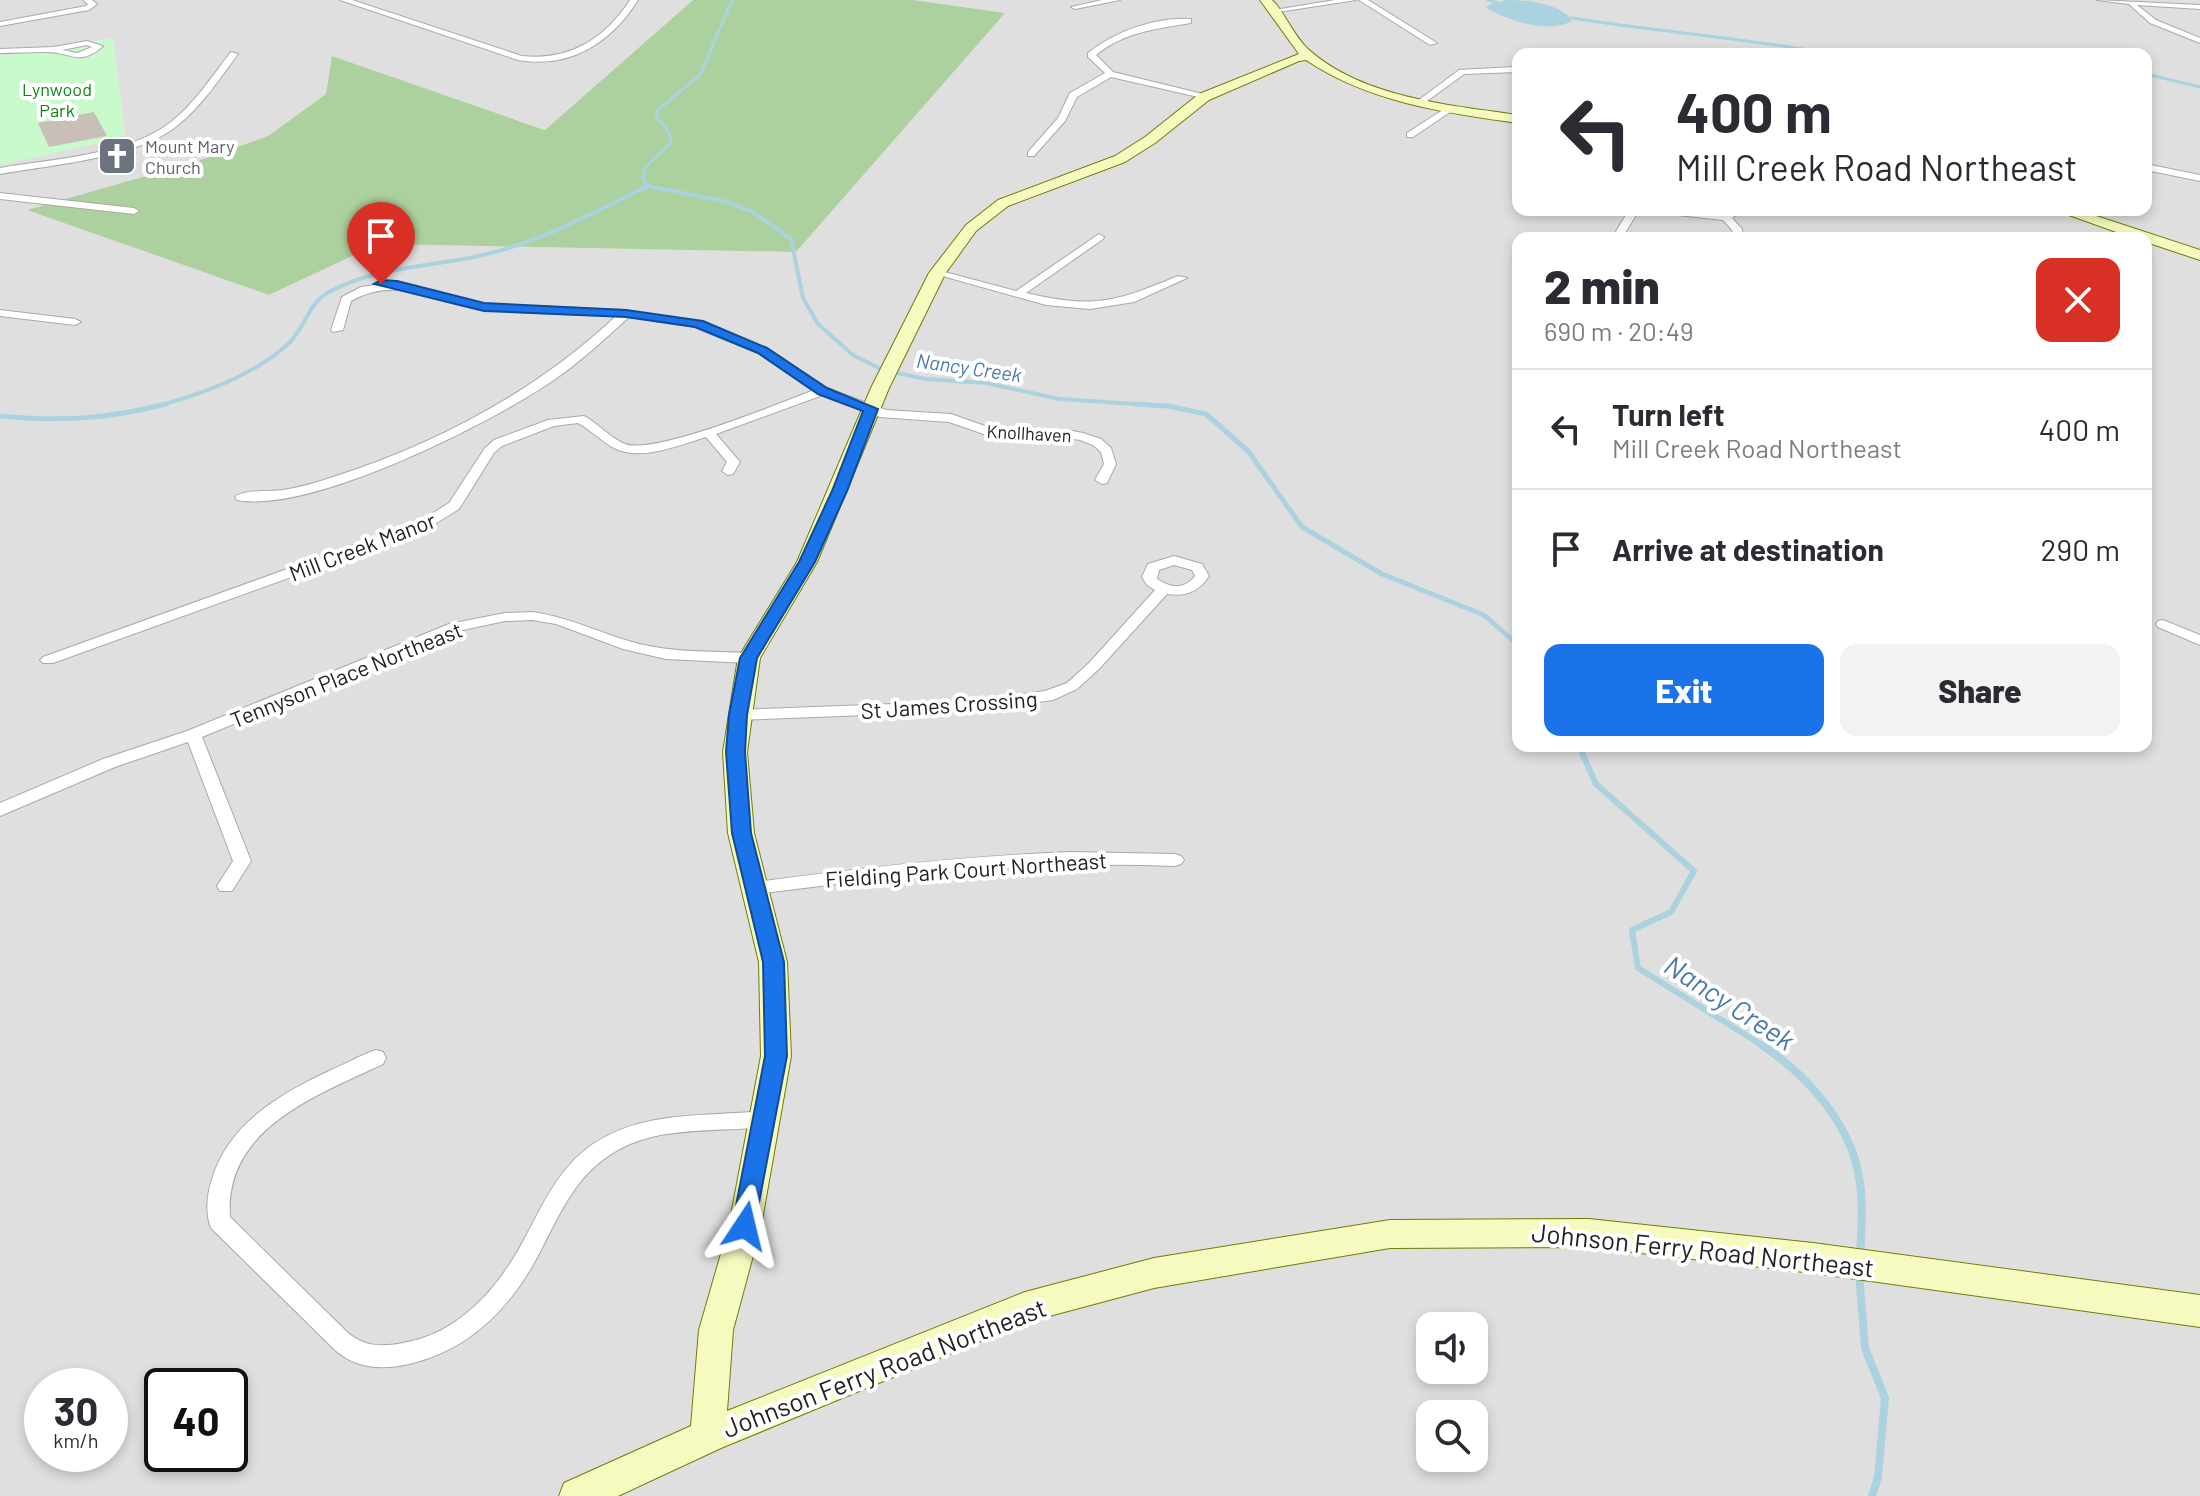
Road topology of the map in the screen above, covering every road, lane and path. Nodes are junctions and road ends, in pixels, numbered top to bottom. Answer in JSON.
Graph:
{"nodes":[{"id":1,"x":344,"y":0,"type":"edge"},
{"id":2,"x":634,"y":0,"type":"edge"},
{"id":3,"x":1116,"y":0,"type":"edge"},
{"id":4,"x":1266,"y":0,"type":"edge"},
{"id":5,"x":1352,"y":0,"type":"edge"},
{"id":6,"x":1363,"y":0,"type":"edge"},
{"id":7,"x":2101,"y":0,"type":"edge"},
{"id":8,"x":2131,"y":2,"type":"junction"},
{"id":9,"x":90,"y":3,"type":"edge"},
{"id":10,"x":107,"y":5,"type":"dead end"},
{"id":11,"x":1075,"y":7,"type":"dead end"},
{"id":12,"x":2200,"y":7,"type":"edge"},
{"id":13,"x":1278,"y":10,"type":"junction"},
{"id":14,"x":1188,"y":21,"type":"dead end"},
{"id":15,"x":0,"y":24,"type":"edge"},
{"id":16,"x":2200,"y":41,"type":"edge"},
{"id":17,"x":1433,"y":43,"type":"dead end"},
{"id":18,"x":54,"y":49,"type":"dead end"},
{"id":19,"x":0,"y":51,"type":"edge"},
{"id":20,"x":234,"y":54,"type":"dead end"},
{"id":21,"x":1308,"y":56,"type":"junction"},
{"id":22,"x":1512,"y":70,"type":"edge"},
{"id":23,"x":1110,"y":74,"type":"junction"},
{"id":24,"x":1204,"y":97,"type":"junction"},
{"id":25,"x":1420,"y":102,"type":"junction"},
{"id":26,"x":1452,"y":108,"type":"junction"},
{"id":27,"x":1512,"y":118,"type":"edge"},
{"id":28,"x":1410,"y":135,"type":"dead end"},
{"id":29,"x":1031,"y":154,"type":"dead end"},
{"id":30,"x":2152,"y":168,"type":"edge"},
{"id":31,"x":0,"y":171,"type":"edge"},
{"id":32,"x":2200,"y":178,"type":"edge"},
{"id":33,"x":0,"y":196,"type":"edge"},
{"id":34,"x":134,"y":211,"type":"dead end"},
{"id":35,"x":1717,"y":216,"type":"edge"},
{"id":36,"x":2081,"y":216,"type":"edge"},
{"id":37,"x":1726,"y":217,"type":"joint"},
{"id":38,"x":1737,"y":232,"type":"edge"},
{"id":39,"x":2130,"y":232,"type":"edge"},
{"id":40,"x":1099,"y":237,"type":"dead end"},
{"id":41,"x":2152,"y":239,"type":"edge"},
{"id":42,"x":2200,"y":255,"type":"edge"},
{"id":43,"x":937,"y":273,"type":"junction"},
{"id":44,"x":1182,"y":278,"type":"dead end"},
{"id":45,"x":1018,"y":294,"type":"junction"},
{"id":46,"x":0,"y":313,"type":"edge"},
{"id":47,"x":626,"y":313,"type":"junction"},
{"id":48,"x":75,"y":322,"type":"dead end"},
{"id":49,"x":337,"y":330,"type":"dead end"},
{"id":50,"x":823,"y":391,"type":"junction"},
{"id":51,"x":876,"y":398,"type":"junction"},
{"id":52,"x":708,"y":432,"type":"junction"},
{"id":53,"x":728,"y":471,"type":"dead end"},
{"id":54,"x":1102,"y":480,"type":"dead end"},
{"id":55,"x":242,"y":497,"type":"dead end"},
{"id":56,"x":1163,"y":589,"type":"dead end"},
{"id":57,"x":2163,"y":624,"type":"dead end"},
{"id":58,"x":2200,"y":640,"type":"edge"},
{"id":59,"x":749,"y":658,"type":"junction"},
{"id":60,"x":48,"y":660,"type":"dead end"},
{"id":61,"x":738,"y":715,"type":"junction"},
{"id":62,"x":193,"y":735,"type":"junction"},
{"id":63,"x":0,"y":810,"type":"edge"},
{"id":64,"x":1175,"y":860,"type":"dead end"},
{"id":65,"x":226,"y":886,"type":"dead end"},
{"id":66,"x":757,"y":888,"type":"junction"},
{"id":67,"x":376,"y":1058,"type":"dead end"},
{"id":68,"x":763,"y":1119,"type":"junction"},
{"id":69,"x":2200,"y":1311,"type":"edge"},
{"id":70,"x":708,"y":1436,"type":"junction"},
{"id":71,"x":577,"y":1496,"type":"edge"}],
"edges":[{"from":1,"to":2,"type":"street"},
{"from":3,"to":11,"type":"street"},
{"from":4,"to":13,"type":"street"},
{"from":5,"to":13,"type":"street"},
{"from":6,"to":17,"type":"street"},
{"from":7,"to":8,"type":"street"},
{"from":8,"to":12,"type":"street"},
{"from":8,"to":16,"type":"street"},
{"from":9,"to":10,"type":"street"},
{"from":9,"to":15,"type":"street"},
{"from":13,"to":21,"type":"street"},
{"from":14,"to":23,"type":"street"},
{"from":18,"to":19,"type":"street"},
{"from":20,"to":31,"type":"street"},
{"from":21,"to":24,"type":"street"},
{"from":21,"to":25,"type":"street"},
{"from":22,"to":25,"type":"street"},
{"from":23,"to":24,"type":"street"},
{"from":23,"to":29,"type":"street"},
{"from":24,"to":43,"type":"street"},
{"from":25,"to":26,"type":"street"},
{"from":26,"to":27,"type":"street"},
{"from":26,"to":28,"type":"street"},
{"from":30,"to":32,"type":"street"},
{"from":33,"to":34,"type":"street"},
{"from":35,"to":37,"type":"street"},
{"from":36,"to":39,"type":"street"},
{"from":37,"to":38,"type":"street"},
{"from":40,"to":45,"type":"street"},
{"from":41,"to":42,"type":"street"},
{"from":43,"to":45,"type":"street"},
{"from":43,"to":51,"type":"street"},
{"from":44,"to":45,"type":"street"},
{"from":46,"to":48,"type":"street"},
{"from":47,"to":49,"type":"street"},
{"from":47,"to":50,"type":"street"},
{"from":47,"to":55,"type":"street"},
{"from":50,"to":51,"type":"street"},
{"from":50,"to":52,"type":"street","name":"Mill Creek Manor"},
{"from":51,"to":54,"type":"street","name":"Knollhaven"},
{"from":51,"to":59,"type":"street"},
{"from":52,"to":53,"type":"street"},
{"from":52,"to":60,"type":"street","name":"Mill Creek Manor"},
{"from":56,"to":61,"type":"street","name":"St James Crossing"},
{"from":57,"to":58,"type":"street"},
{"from":59,"to":61,"type":"street"},
{"from":59,"to":62,"type":"street","name":"Tennyson Place Northeast"},
{"from":61,"to":66,"type":"street"},
{"from":62,"to":63,"type":"street","name":"Tennyson Place Northeast"},
{"from":62,"to":65,"type":"street"},
{"from":64,"to":66,"type":"street","name":"Fielding Park Court Northeast"},
{"from":66,"to":68,"type":"street"},
{"from":67,"to":68,"type":"street"},
{"from":68,"to":70,"type":"street"},
{"from":69,"to":70,"type":"street","name":"Johnson Ferry Road Northeast"},
{"from":70,"to":71,"type":"street","name":"Johnson Ferry Road Northeast"}]}
